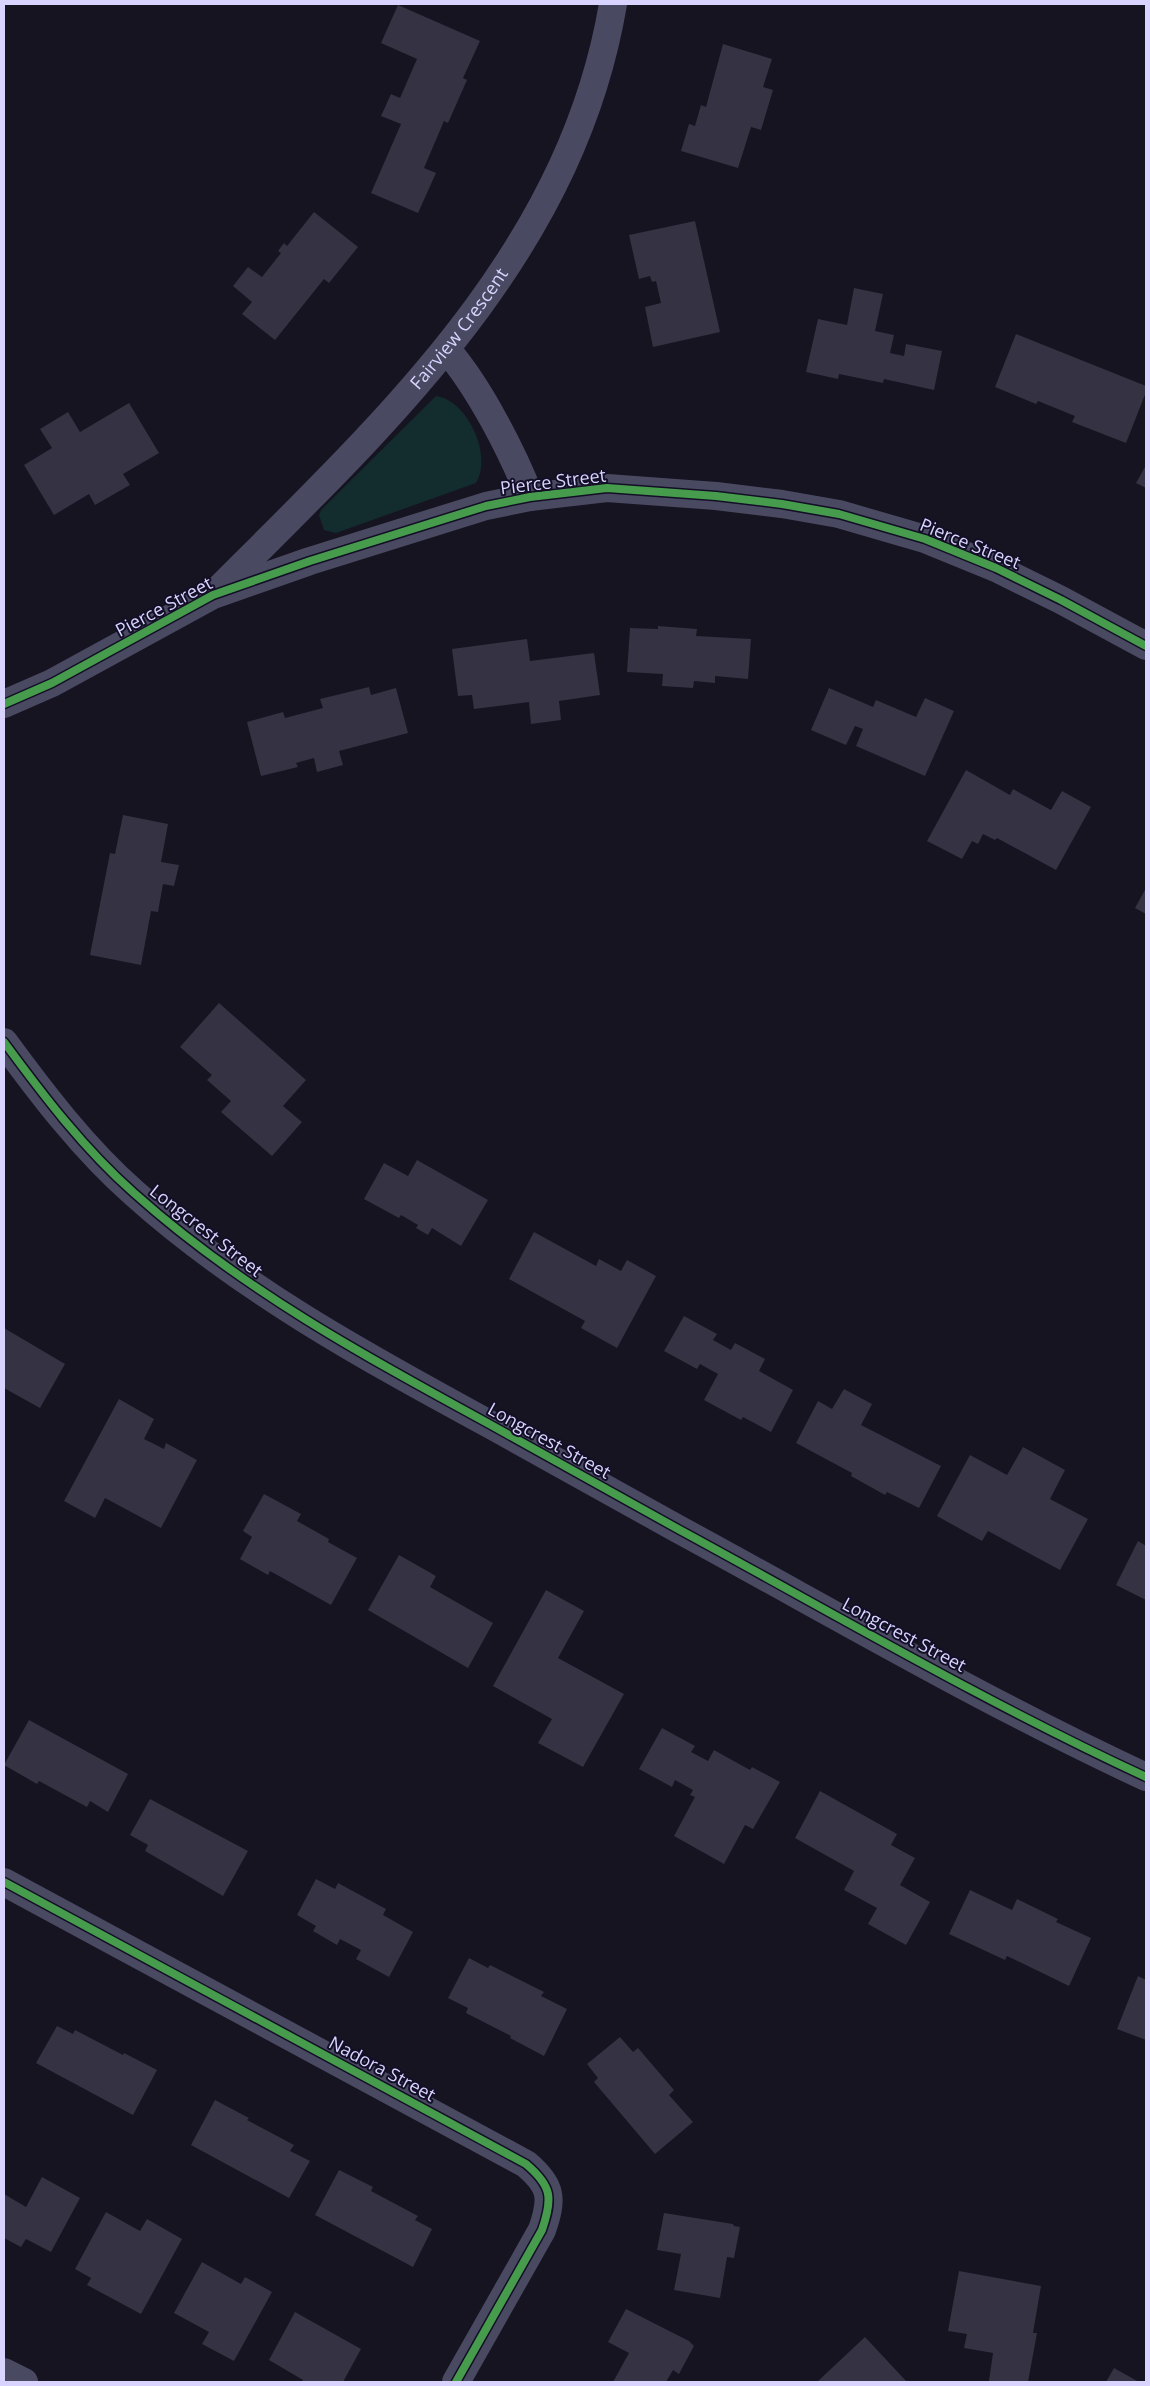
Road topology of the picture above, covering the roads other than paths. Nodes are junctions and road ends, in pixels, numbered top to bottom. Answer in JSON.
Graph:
{"nodes":[{"id":1,"x":613,"y":4,"type":"edge"},
{"id":2,"x":447,"y":350,"type":"junction"},
{"id":3,"x":530,"y":497,"type":"junction"},
{"id":4,"x":213,"y":595,"type":"junction"},
{"id":5,"x":1146,"y":646,"type":"edge"},
{"id":6,"x":4,"y":704,"type":"edge"},
{"id":7,"x":4,"y":1042,"type":"edge"},
{"id":8,"x":1146,"y":1777,"type":"edge"},
{"id":9,"x":4,"y":1882,"type":"edge"},
{"id":10,"x":4,"y":2372,"type":"edge"},
{"id":11,"x":24,"y":2382,"type":"edge"},
{"id":12,"x":456,"y":2382,"type":"edge"}],
"edges":[{"from":1,"to":2,"type":"street","name":"Fairview Crescent"},
{"from":2,"to":3,"type":"street","name":"Pierce Street"},
{"from":2,"to":4,"type":"street","name":"Fairview Crescent"},
{"from":3,"to":4,"type":"street","name":"Pierce Street"},
{"from":3,"to":5,"type":"street","name":"Pierce Street"},
{"from":4,"to":6,"type":"street","name":"Pierce Street"},
{"from":7,"to":8,"type":"street","name":"Longcrest Street"},
{"from":9,"to":12,"type":"street","name":"Nadora Street"},
{"from":10,"to":11,"type":"street"}]}
